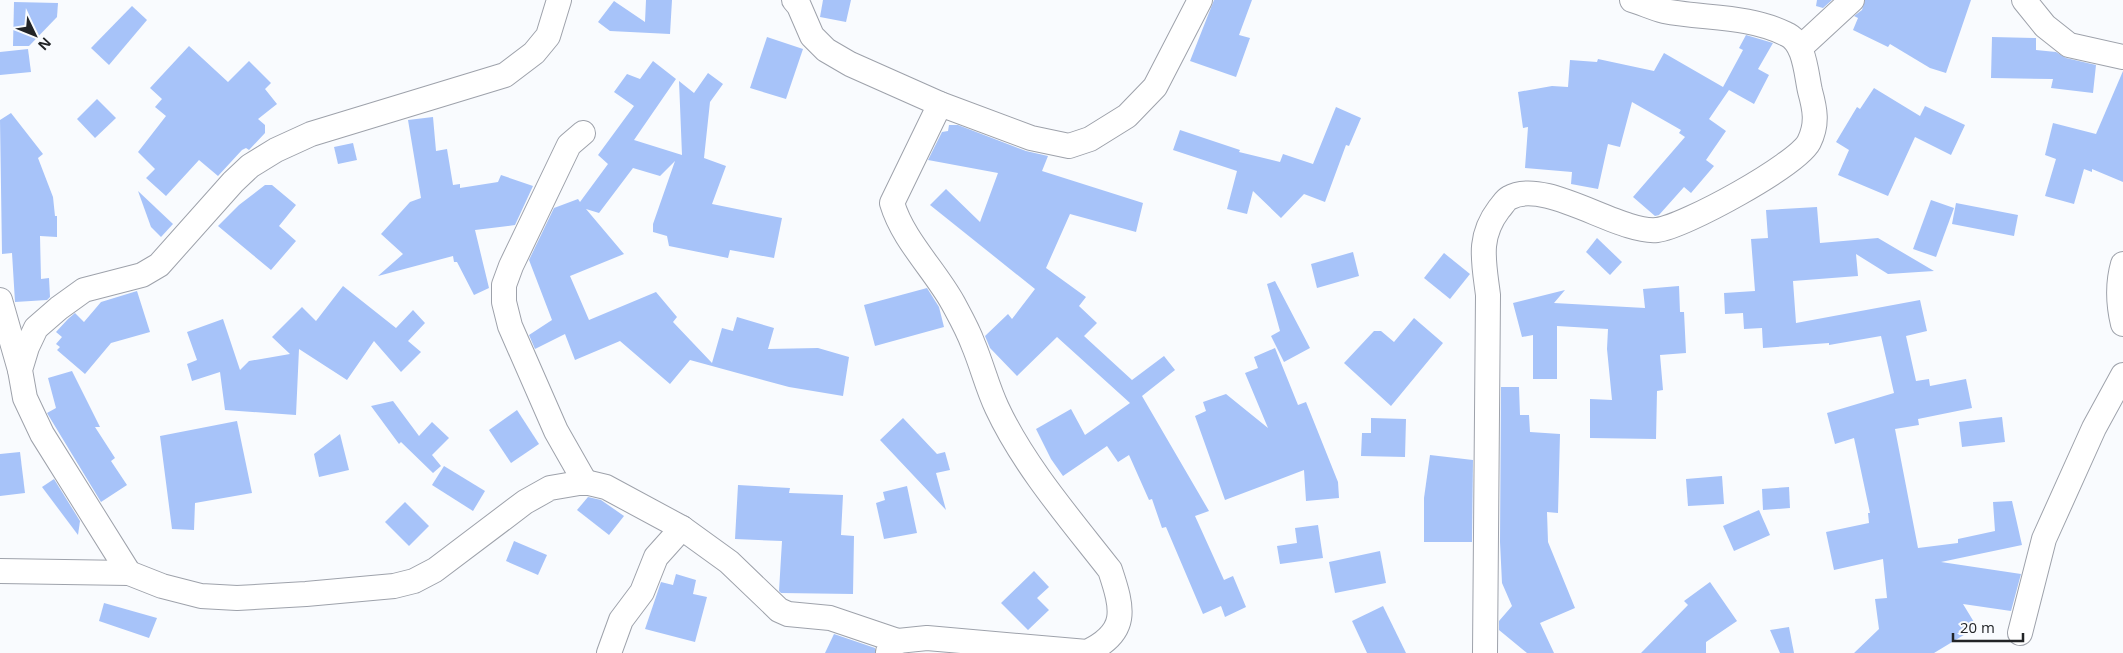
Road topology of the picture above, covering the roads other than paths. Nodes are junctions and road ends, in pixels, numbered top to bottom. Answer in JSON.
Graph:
{"nodes":[{"id":1,"x":559,"y":0,"type":"edge"},
{"id":2,"x":794,"y":0,"type":"edge"},
{"id":3,"x":1200,"y":0,"type":"edge"},
{"id":4,"x":1632,"y":0,"type":"edge"},
{"id":5,"x":1852,"y":0,"type":"edge"},
{"id":6,"x":2024,"y":0,"type":"edge"},
{"id":7,"x":1800,"y":48,"type":"junction"},
{"id":8,"x":2123,"y":57,"type":"edge"},
{"id":9,"x":940,"y":104,"type":"junction"},
{"id":10,"x":583,"y":133,"type":"dead end"},
{"id":11,"x":2123,"y":264,"type":"edge"},
{"id":12,"x":0,"y":300,"type":"edge"},
{"id":13,"x":2123,"y":324,"type":"edge"},
{"id":14,"x":20,"y":370,"type":"junction"},
{"id":15,"x":2123,"y":374,"type":"edge"},
{"id":16,"x":585,"y":482,"type":"junction"},
{"id":17,"x":682,"y":528,"type":"junction"},
{"id":18,"x":0,"y":571,"type":"edge"},
{"id":19,"x":129,"y":573,"type":"junction"},
{"id":20,"x":2020,"y":633,"type":"dead end"},
{"id":21,"x":892,"y":647,"type":"edge"},
{"id":22,"x":610,"y":653,"type":"edge"},
{"id":23,"x":1485,"y":653,"type":"edge"}],
"edges":[{"from":1,"to":14,"type":"street"},
{"from":2,"to":9,"type":"street"},
{"from":3,"to":9,"type":"street"},
{"from":4,"to":7,"type":"street"},
{"from":5,"to":7,"type":"street"},
{"from":6,"to":8,"type":"street"},
{"from":7,"to":23,"type":"street"},
{"from":9,"to":21,"type":"street"},
{"from":10,"to":16,"type":"street"},
{"from":11,"to":13,"type":"street"},
{"from":12,"to":14,"type":"street"},
{"from":14,"to":19,"type":"street"},
{"from":15,"to":20,"type":"street"},
{"from":16,"to":17,"type":"street"},
{"from":16,"to":19,"type":"street"},
{"from":17,"to":21,"type":"street"},
{"from":17,"to":22,"type":"street"},
{"from":18,"to":19,"type":"street"}]}
